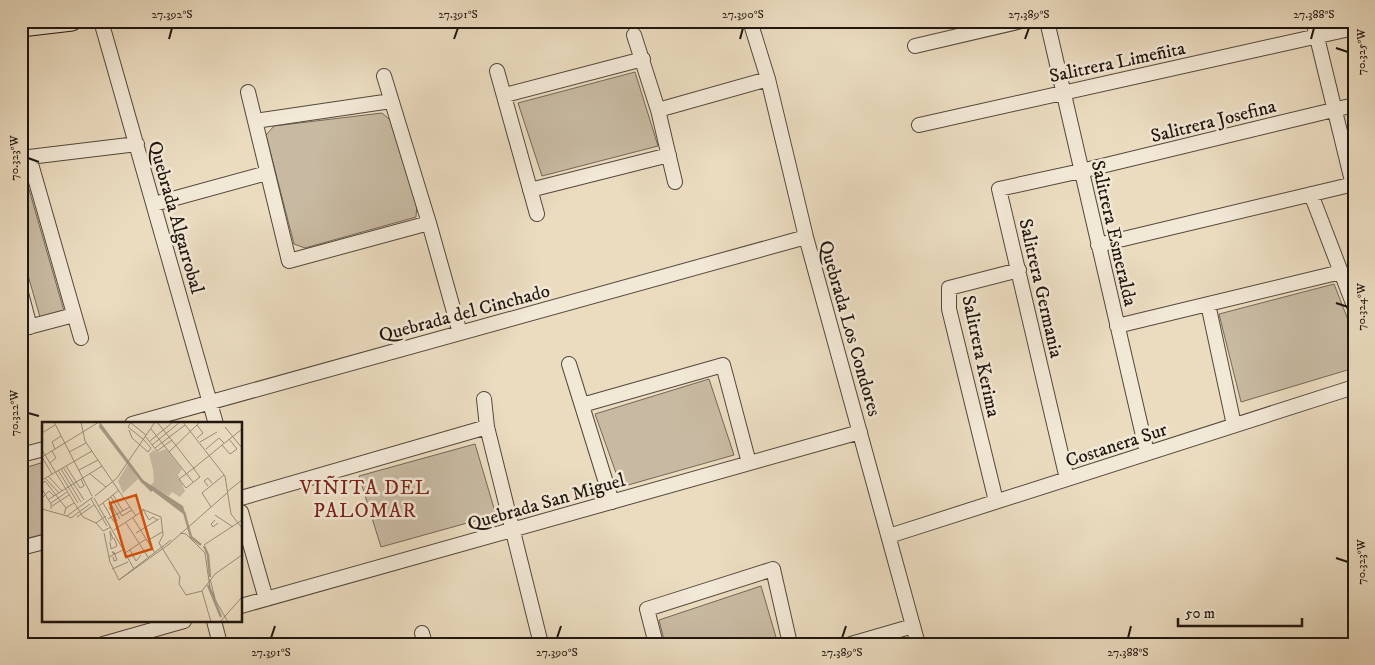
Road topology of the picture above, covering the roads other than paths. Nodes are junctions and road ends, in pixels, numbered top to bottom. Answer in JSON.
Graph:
{"nodes":[{"id":1,"x":72,"y":21,"type":"edge"},
{"id":2,"x":101,"y":21,"type":"edge"},
{"id":3,"x":750,"y":21,"type":"edge"},
{"id":4,"x":1022,"y":21,"type":"edge"},
{"id":5,"x":1047,"y":21,"type":"edge"},
{"id":6,"x":1313,"y":21,"type":"edge"},
{"id":7,"x":21,"y":26,"type":"edge"},
{"id":8,"x":1354,"y":28,"type":"edge"},
{"id":9,"x":634,"y":35,"type":"dead end"},
{"id":10,"x":1317,"y":36,"type":"junction"},
{"id":11,"x":915,"y":46,"type":"dead end"},
{"id":12,"x":643,"y":59,"type":"junction"},
{"id":13,"x":497,"y":70,"type":"dead end"},
{"id":14,"x":384,"y":76,"type":"dead end"},
{"id":15,"x":768,"y":79,"type":"junction"},
{"id":16,"x":248,"y":92,"type":"dead end"},
{"id":17,"x":1063,"y":92,"type":"junction"},
{"id":18,"x":505,"y":95,"type":"junction"},
{"id":19,"x":391,"y":101,"type":"junction"},
{"id":20,"x":1354,"y":105,"type":"edge"},
{"id":21,"x":658,"y":110,"type":"junction"},
{"id":22,"x":1335,"y":110,"type":"junction"},
{"id":23,"x":255,"y":121,"type":"junction"},
{"id":24,"x":919,"y":125,"type":"dead end"},
{"id":25,"x":137,"y":144,"type":"junction"},
{"id":26,"x":669,"y":155,"type":"junction"},
{"id":27,"x":25,"y":158,"type":"edge"},
{"id":28,"x":1081,"y":171,"type":"junction"},
{"id":29,"x":268,"y":173,"type":"junction"},
{"id":30,"x":675,"y":182,"type":"dead end"},
{"id":31,"x":1353,"y":184,"type":"edge"},
{"id":32,"x":530,"y":190,"type":"junction"},
{"id":33,"x":1312,"y":194,"type":"junction"},
{"id":34,"x":154,"y":204,"type":"junction"},
{"id":35,"x":537,"y":214,"type":"dead end"},
{"id":36,"x":430,"y":223,"type":"junction"},
{"id":37,"x":806,"y":237,"type":"junction"},
{"id":38,"x":1098,"y":244,"type":"junction"},
{"id":39,"x":1019,"y":270,"type":"junction"},
{"id":40,"x":1341,"y":272,"type":"junction"},
{"id":41,"x":21,"y":293,"type":"edge"},
{"id":42,"x":1208,"y":304,"type":"junction"},
{"id":43,"x":1354,"y":306,"type":"edge"},
{"id":44,"x":74,"y":315,"type":"junction"},
{"id":45,"x":1117,"y":326,"type":"junction"},
{"id":46,"x":26,"y":328,"type":"edge"},
{"id":47,"x":460,"y":333,"type":"junction"},
{"id":48,"x":81,"y":338,"type":"dead end"},
{"id":49,"x":570,"y":364,"type":"dead end"},
{"id":50,"x":1354,"y":387,"type":"edge"},
{"id":51,"x":484,"y":399,"type":"dead end"},
{"id":52,"x":210,"y":402,"type":"junction"},
{"id":53,"x":582,"y":405,"type":"junction"},
{"id":54,"x":139,"y":422,"type":"edge"},
{"id":55,"x":215,"y":422,"type":"edge"},
{"id":56,"x":1234,"y":425,"type":"junction"},
{"id":57,"x":487,"y":427,"type":"junction"},
{"id":58,"x":860,"y":432,"type":"junction"},
{"id":59,"x":42,"y":449,"type":"edge"},
{"id":60,"x":1147,"y":453,"type":"junction"},
{"id":61,"x":21,"y":455,"type":"edge"},
{"id":62,"x":749,"y":463,"type":"junction"},
{"id":63,"x":1067,"y":479,"type":"junction"},
{"id":64,"x":242,"y":498,"type":"edge"},
{"id":65,"x":996,"y":501,"type":"junction"},
{"id":66,"x":612,"y":502,"type":"junction"},
{"id":67,"x":242,"y":515,"type":"edge"},
{"id":68,"x":513,"y":530,"type":"junction"},
{"id":69,"x":889,"y":536,"type":"junction"},
{"id":70,"x":42,"y":543,"type":"edge"},
{"id":71,"x":21,"y":548,"type":"edge"},
{"id":72,"x":266,"y":599,"type":"junction"},
{"id":73,"x":242,"y":606,"type":"edge"},
{"id":74,"x":180,"y":622,"type":"edge"},
{"id":75,"x":214,"y":622,"type":"edge"},
{"id":76,"x":913,"y":626,"type":"junction"},
{"id":77,"x":103,"y":644,"type":"edge"},
{"id":78,"x":220,"y":644,"type":"edge"},
{"id":79,"x":541,"y":644,"type":"edge"},
{"id":80,"x":656,"y":644,"type":"edge"},
{"id":81,"x":790,"y":644,"type":"edge"},
{"id":82,"x":851,"y":644,"type":"edge"},
{"id":83,"x":918,"y":644,"type":"edge"}],
"edges":[{"from":1,"to":7,"type":"street"},
{"from":2,"to":25,"type":"street","name":"Quebrada Algarrobal"},
{"from":3,"to":15,"type":"street","name":"Quebrada Los Condores"},
{"from":4,"to":11,"type":"street"},
{"from":5,"to":17,"type":"street","name":"Salitrera Esmeralda"},
{"from":6,"to":10,"type":"street"},
{"from":8,"to":10,"type":"street","name":"Salitrera Limeñita"},
{"from":9,"to":12,"type":"street"},
{"from":10,"to":17,"type":"street","name":"Salitrera Limeñita"},
{"from":10,"to":22,"type":"street"},
{"from":12,"to":18,"type":"street"},
{"from":12,"to":21,"type":"street"},
{"from":13,"to":18,"type":"street"},
{"from":14,"to":19,"type":"street"},
{"from":15,"to":21,"type":"street"},
{"from":15,"to":37,"type":"street","name":"Quebrada Los Condores"},
{"from":16,"to":23,"type":"street"},
{"from":17,"to":24,"type":"street","name":"Salitrera Limeñita"},
{"from":17,"to":28,"type":"street","name":"Salitrera Esmeralda"},
{"from":18,"to":32,"type":"street"},
{"from":19,"to":23,"type":"street"},
{"from":19,"to":36,"type":"street"},
{"from":20,"to":22,"type":"street","name":"Salitrera Josefina"},
{"from":21,"to":26,"type":"street"},
{"from":22,"to":28,"type":"street","name":"Salitrera Josefina"},
{"from":22,"to":31,"type":"street"},
{"from":23,"to":29,"type":"street"},
{"from":25,"to":27,"type":"street"},
{"from":25,"to":34,"type":"street","name":"Quebrada Algarrobal"},
{"from":26,"to":30,"type":"street"},
{"from":26,"to":32,"type":"street"},
{"from":27,"to":44,"type":"street"},
{"from":28,"to":38,"type":"street","name":"Salitrera Esmeralda"},
{"from":28,"to":39,"type":"street","name":"Salitrera Germania"},
{"from":29,"to":34,"type":"street"},
{"from":29,"to":36,"type":"street"},
{"from":31,"to":33,"type":"street"},
{"from":32,"to":35,"type":"street"},
{"from":33,"to":38,"type":"street"},
{"from":33,"to":40,"type":"street"},
{"from":34,"to":52,"type":"street","name":"Quebrada Algarrobal"},
{"from":36,"to":47,"type":"street"},
{"from":37,"to":47,"type":"street","name":"Quebrada del Cinchado"},
{"from":37,"to":58,"type":"street","name":"Quebrada Los Condores"},
{"from":38,"to":45,"type":"street","name":"Salitrera Esmeralda"},
{"from":39,"to":63,"type":"street","name":"Salitrera Germania"},
{"from":39,"to":65,"type":"street","name":"Salitrera Kerima"},
{"from":40,"to":42,"type":"street"},
{"from":40,"to":43,"type":"street"},
{"from":41,"to":46,"type":"street"},
{"from":42,"to":45,"type":"street"},
{"from":42,"to":56,"type":"street"},
{"from":44,"to":46,"type":"street"},
{"from":44,"to":48,"type":"street"},
{"from":45,"to":60,"type":"street","name":"Salitrera Esmeralda"},
{"from":47,"to":52,"type":"street","name":"Quebrada del Cinchado"},
{"from":49,"to":53,"type":"street"},
{"from":50,"to":56,"type":"street","name":"Costanera Sur"},
{"from":51,"to":57,"type":"street"},
{"from":52,"to":54,"type":"street","name":"Quebrada del Cinchado"},
{"from":52,"to":55,"type":"street","name":"Quebrada Algarrobal"},
{"from":53,"to":62,"type":"street"},
{"from":53,"to":66,"type":"street"},
{"from":56,"to":60,"type":"street","name":"Costanera Sur"},
{"from":57,"to":64,"type":"street"},
{"from":57,"to":68,"type":"street"},
{"from":58,"to":62,"type":"street","name":"Quebrada San Miguel"},
{"from":58,"to":69,"type":"street","name":"Quebrada Los Condores"},
{"from":59,"to":61,"type":"street"},
{"from":60,"to":63,"type":"street","name":"Costanera Sur"},
{"from":62,"to":66,"type":"street","name":"Quebrada San Miguel"},
{"from":63,"to":65,"type":"street","name":"Costanera Sur"},
{"from":65,"to":69,"type":"street","name":"Costanera Sur"},
{"from":66,"to":68,"type":"street","name":"Quebrada San Miguel"},
{"from":67,"to":72,"type":"street"},
{"from":68,"to":72,"type":"street","name":"Quebrada San Miguel"},
{"from":68,"to":79,"type":"street"},
{"from":69,"to":76,"type":"street","name":"Quebrada Los Condores"},
{"from":70,"to":71,"type":"street"},
{"from":72,"to":73,"type":"street","name":"Quebrada San Miguel"},
{"from":74,"to":77,"type":"street"},
{"from":75,"to":78,"type":"street"},
{"from":76,"to":82,"type":"street"},
{"from":76,"to":83,"type":"street","name":"Quebrada Los Condores"},
{"from":80,"to":81,"type":"street"}]}
